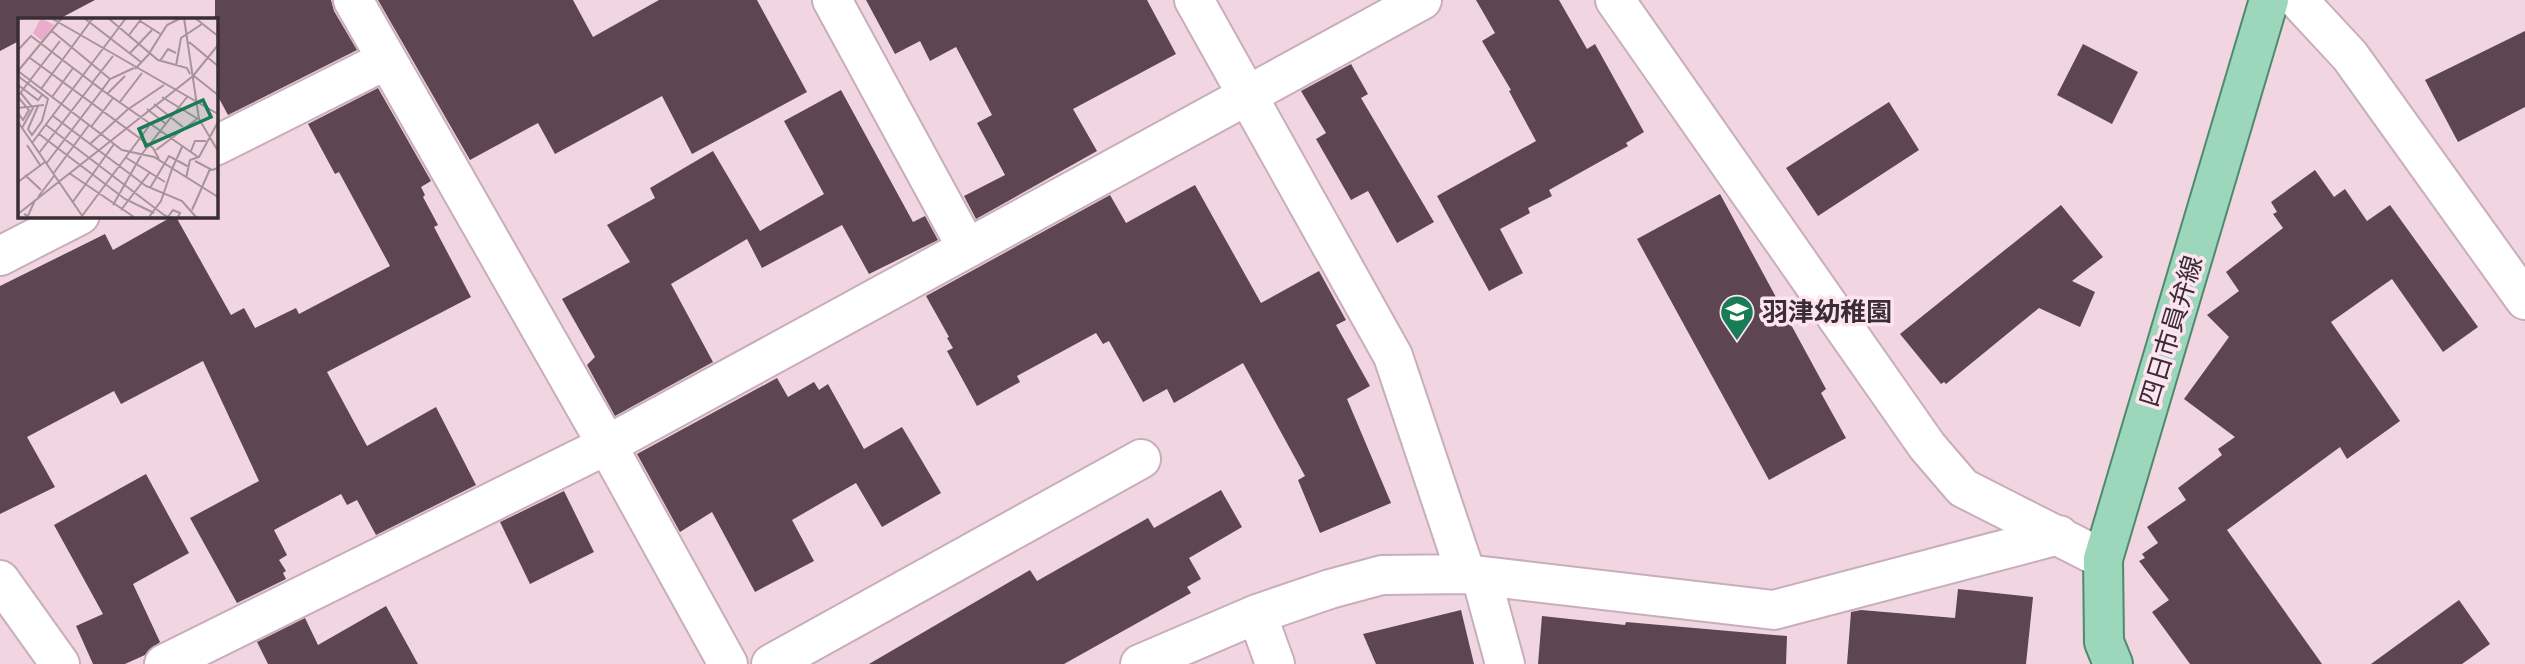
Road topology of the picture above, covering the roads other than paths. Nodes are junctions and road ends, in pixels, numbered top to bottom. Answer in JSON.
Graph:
{"nodes":[{"id":1,"x":353,"y":0,"type":"edge"},
{"id":2,"x":832,"y":0,"type":"edge"},
{"id":3,"x":1194,"y":0,"type":"edge"},
{"id":4,"x":1422,"y":0,"type":"edge"},
{"id":5,"x":1615,"y":0,"type":"edge"},
{"id":6,"x":2269,"y":0,"type":"edge"},
{"id":7,"x":2298,"y":0,"type":"edge"},
{"id":8,"x":386,"y":60,"type":"junction"},
{"id":9,"x":1247,"y":96,"type":"junction"},
{"id":10,"x":217,"y":145,"type":"edge"},
{"id":11,"x":76,"y":217,"type":"edge"},
{"id":12,"x":968,"y":248,"type":"junction"},
{"id":13,"x":0,"y":256,"type":"edge"},
{"id":14,"x":2525,"y":300,"type":"edge"},
{"id":15,"x":607,"y":445,"type":"junction"},
{"id":16,"x":1141,"y":458,"type":"dead end"},
{"id":17,"x":2059,"y":535,"type":"junction"},
{"id":18,"x":2103,"y":559,"type":"junction"},
{"id":19,"x":1473,"y":575,"type":"junction"},
{"id":20,"x":0,"y":580,"type":"edge"},
{"id":21,"x":1257,"y":614,"type":"junction"},
{"id":22,"x":60,"y":664,"type":"edge"},
{"id":23,"x":164,"y":664,"type":"edge"},
{"id":24,"x":728,"y":664,"type":"edge"},
{"id":25,"x":771,"y":664,"type":"edge"},
{"id":26,"x":1140,"y":664,"type":"edge"},
{"id":27,"x":1275,"y":664,"type":"edge"},
{"id":28,"x":1505,"y":664,"type":"edge"},
{"id":29,"x":2113,"y":664,"type":"edge"}],
"edges":[{"from":1,"to":8,"type":"street"},
{"from":2,"to":12,"type":"street"},
{"from":3,"to":9,"type":"street"},
{"from":4,"to":9,"type":"street"},
{"from":5,"to":17,"type":"street"},
{"from":6,"to":18,"type":"main road","name":"四日市員弁線"},
{"from":7,"to":14,"type":"street"},
{"from":8,"to":10,"type":"street"},
{"from":8,"to":15,"type":"street"},
{"from":9,"to":12,"type":"street"},
{"from":9,"to":19,"type":"street"},
{"from":11,"to":13,"type":"street"},
{"from":12,"to":15,"type":"street"},
{"from":15,"to":23,"type":"street"},
{"from":15,"to":24,"type":"street"},
{"from":16,"to":25,"type":"street"},
{"from":17,"to":18,"type":"street"},
{"from":17,"to":19,"type":"street"},
{"from":18,"to":29,"type":"main road","name":"四日市員弁線"},
{"from":19,"to":21,"type":"street"},
{"from":19,"to":28,"type":"street"},
{"from":20,"to":22,"type":"street"},
{"from":21,"to":26,"type":"street"},
{"from":21,"to":27,"type":"street"}]}
